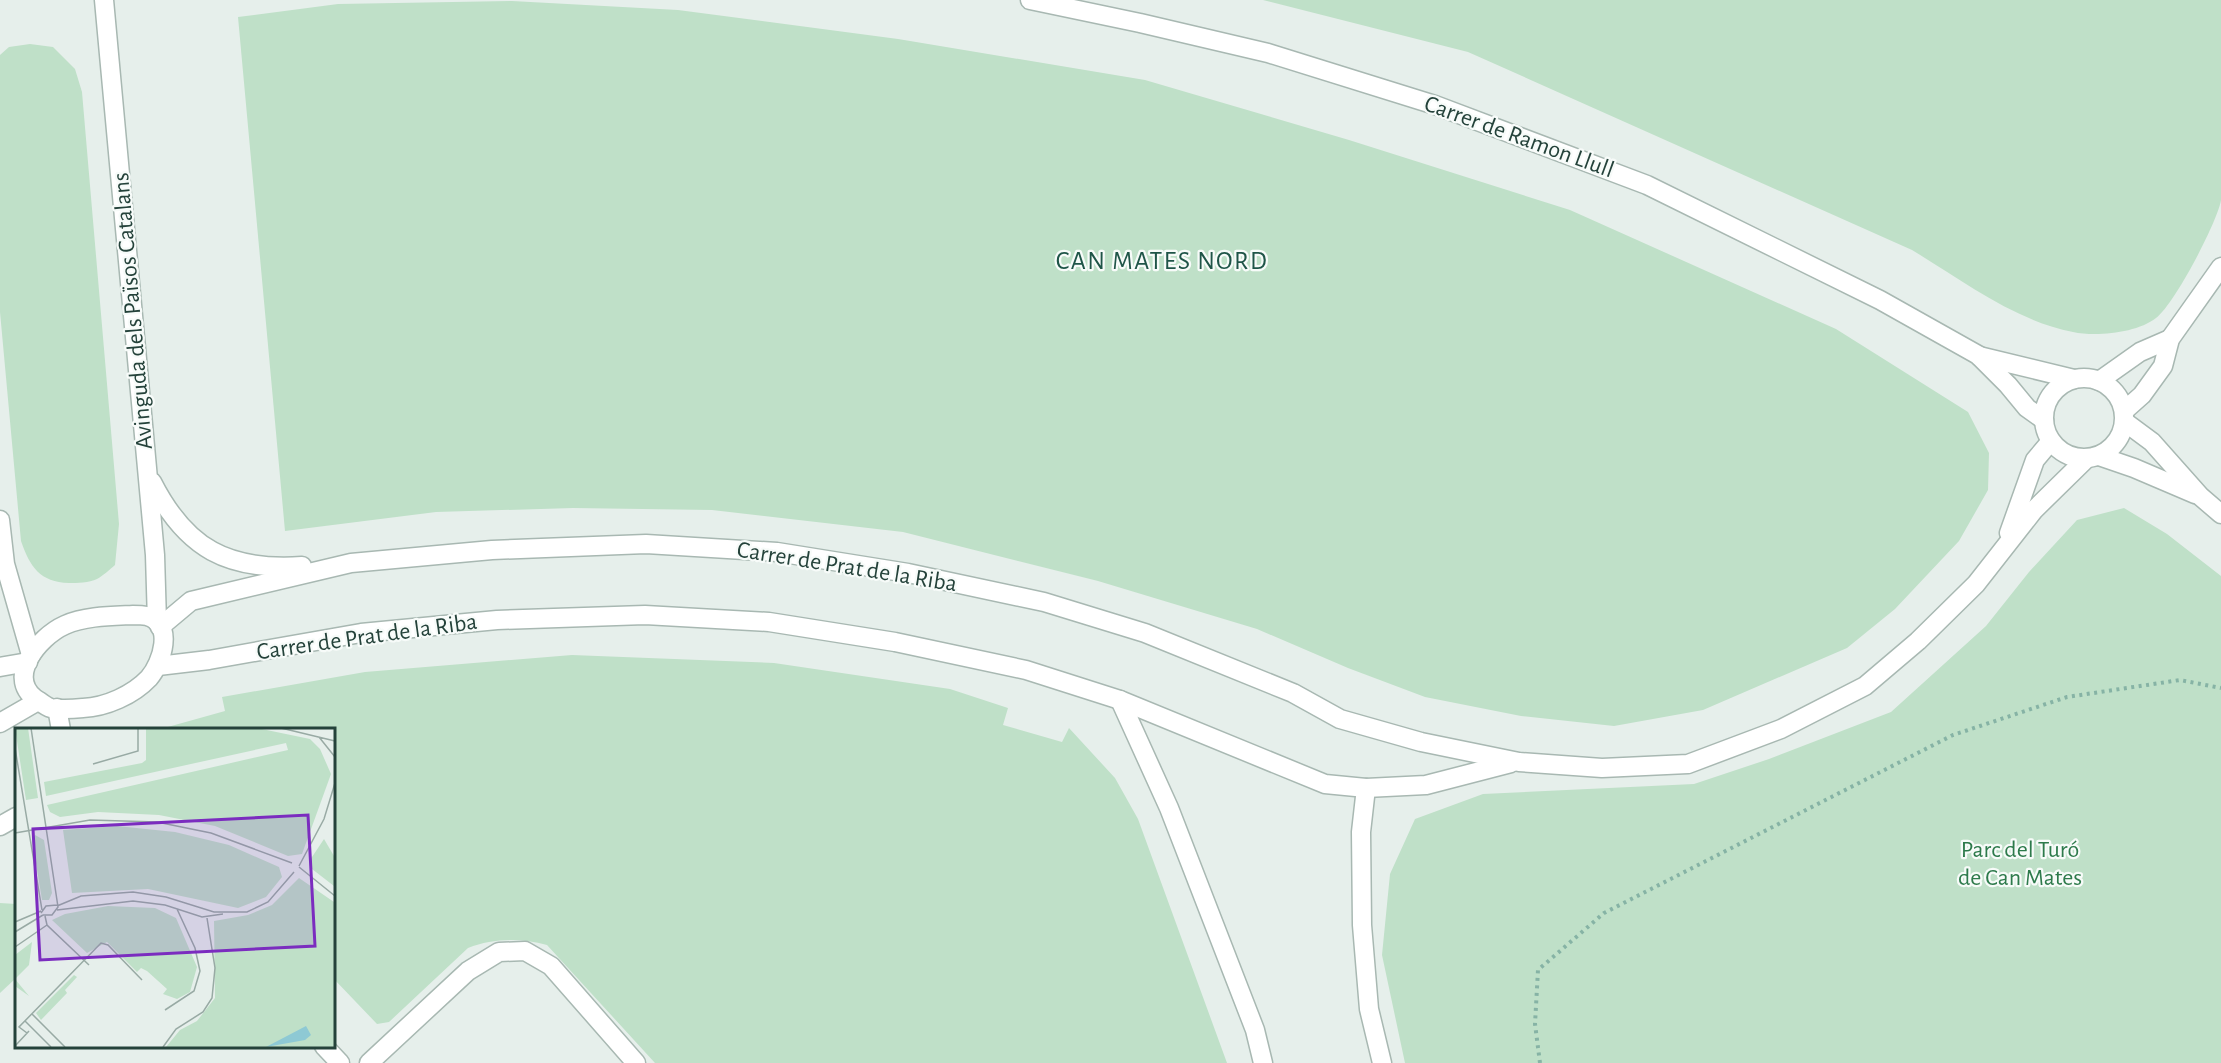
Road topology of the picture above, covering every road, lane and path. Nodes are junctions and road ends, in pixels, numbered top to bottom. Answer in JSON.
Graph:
{"nodes":[{"id":1,"x":104,"y":0,"type":"edge"},
{"id":2,"x":1030,"y":0,"type":"edge"},
{"id":3,"x":2221,"y":267,"type":"edge"},
{"id":4,"x":2170,"y":339,"type":"junction"},
{"id":5,"x":1978,"y":355,"type":"junction"},
{"id":6,"x":2074,"y":380,"type":"junction"},
{"id":7,"x":2099,"y":381,"type":"junction"},
{"id":8,"x":2124,"y":416,"type":"junction"},
{"id":9,"x":2044,"y":420,"type":"junction"},
{"id":10,"x":2051,"y":441,"type":"junction"},
{"id":11,"x":2093,"y":457,"type":"junction"},
{"id":12,"x":148,"y":474,"type":"junction"},
{"id":13,"x":2200,"y":496,"type":"junction"},
{"id":14,"x":2221,"y":514,"type":"edge"},
{"id":15,"x":0,"y":520,"type":"edge"},
{"id":16,"x":2003,"y":549,"type":"junction"},
{"id":17,"x":351,"y":563,"type":"junction"},
{"id":18,"x":158,"y":625,"type":"junction"},
{"id":19,"x":30,"y":658,"type":"junction"},
{"id":20,"x":158,"y":666,"type":"junction"},
{"id":21,"x":0,"y":668,"type":"edge"},
{"id":22,"x":2221,"y":688,"type":"edge"},
{"id":23,"x":1120,"y":700,"type":"junction"},
{"id":24,"x":38,"y":701,"type":"junction"},
{"id":25,"x":57,"y":708,"type":"junction"},
{"id":26,"x":0,"y":723,"type":"edge"},
{"id":27,"x":61,"y":728,"type":"edge"},
{"id":28,"x":1519,"y":762,"type":"junction"},
{"id":29,"x":1366,"y":788,"type":"junction"},
{"id":30,"x":15,"y":818,"type":"edge"},
{"id":31,"x":0,"y":826,"type":"edge"},
{"id":32,"x":325,"y":1048,"type":"edge"},
{"id":33,"x":340,"y":1063,"type":"edge"},
{"id":34,"x":369,"y":1063,"type":"edge"},
{"id":35,"x":636,"y":1063,"type":"edge"},
{"id":36,"x":1263,"y":1063,"type":"edge"},
{"id":37,"x":1382,"y":1063,"type":"edge"},
{"id":38,"x":1540,"y":1063,"type":"edge"}],
"edges":[{"from":1,"to":12,"type":"street","name":"Avinguda dels Països Catalans"},
{"from":2,"to":5,"type":"street","name":"Carrer de Ramon Llull"},
{"from":3,"to":4,"type":"street"},
{"from":4,"to":7,"type":"street"},
{"from":4,"to":8,"type":"street"},
{"from":5,"to":6,"type":"street","name":"Carrer de Ramon Llull"},
{"from":5,"to":9,"type":"street","name":"Carrer de Ramon Llull"},
{"from":6,"to":7,"type":"street"},
{"from":6,"to":9,"type":"street"},
{"from":7,"to":8,"type":"street"},
{"from":8,"to":11,"type":"street"},
{"from":8,"to":13,"type":"street"},
{"from":9,"to":10,"type":"street"},
{"from":10,"to":11,"type":"street"},
{"from":10,"to":16,"type":"street","name":"Carrer de Prat de la Riba"},
{"from":11,"to":13,"type":"street"},
{"from":11,"to":16,"type":"street","name":"Carrer de Prat de la Riba"},
{"from":12,"to":17,"type":"street"},
{"from":12,"to":18,"type":"street","name":"Avinguda dels Països Catalans"},
{"from":13,"to":14,"type":"street"},
{"from":15,"to":19,"type":"street"},
{"from":16,"to":28,"type":"street","name":"Carrer de Prat de la Riba"},
{"from":17,"to":18,"type":"street","name":"Carrer de Prat de la Riba"},
{"from":17,"to":28,"type":"street","name":"Carrer de Prat de la Riba"},
{"from":18,"to":19,"type":"street"},
{"from":18,"to":20,"type":"street"},
{"from":19,"to":21,"type":"street"},
{"from":19,"to":24,"type":"street"},
{"from":20,"to":23,"type":"street","name":"Carrer de Prat de la Riba"},
{"from":20,"to":25,"type":"street"},
{"from":22,"to":38,"type":"path"},
{"from":23,"to":29,"type":"street","name":"Carrer de Prat de la Riba"},
{"from":23,"to":36,"type":"street"},
{"from":24,"to":25,"type":"street"},
{"from":24,"to":26,"type":"street"},
{"from":25,"to":27,"type":"street"},
{"from":28,"to":29,"type":"street","name":"Carrer de Prat de la Riba"},
{"from":29,"to":37,"type":"street"},
{"from":30,"to":31,"type":"street"},
{"from":32,"to":33,"type":"street"},
{"from":34,"to":35,"type":"street"}]}
